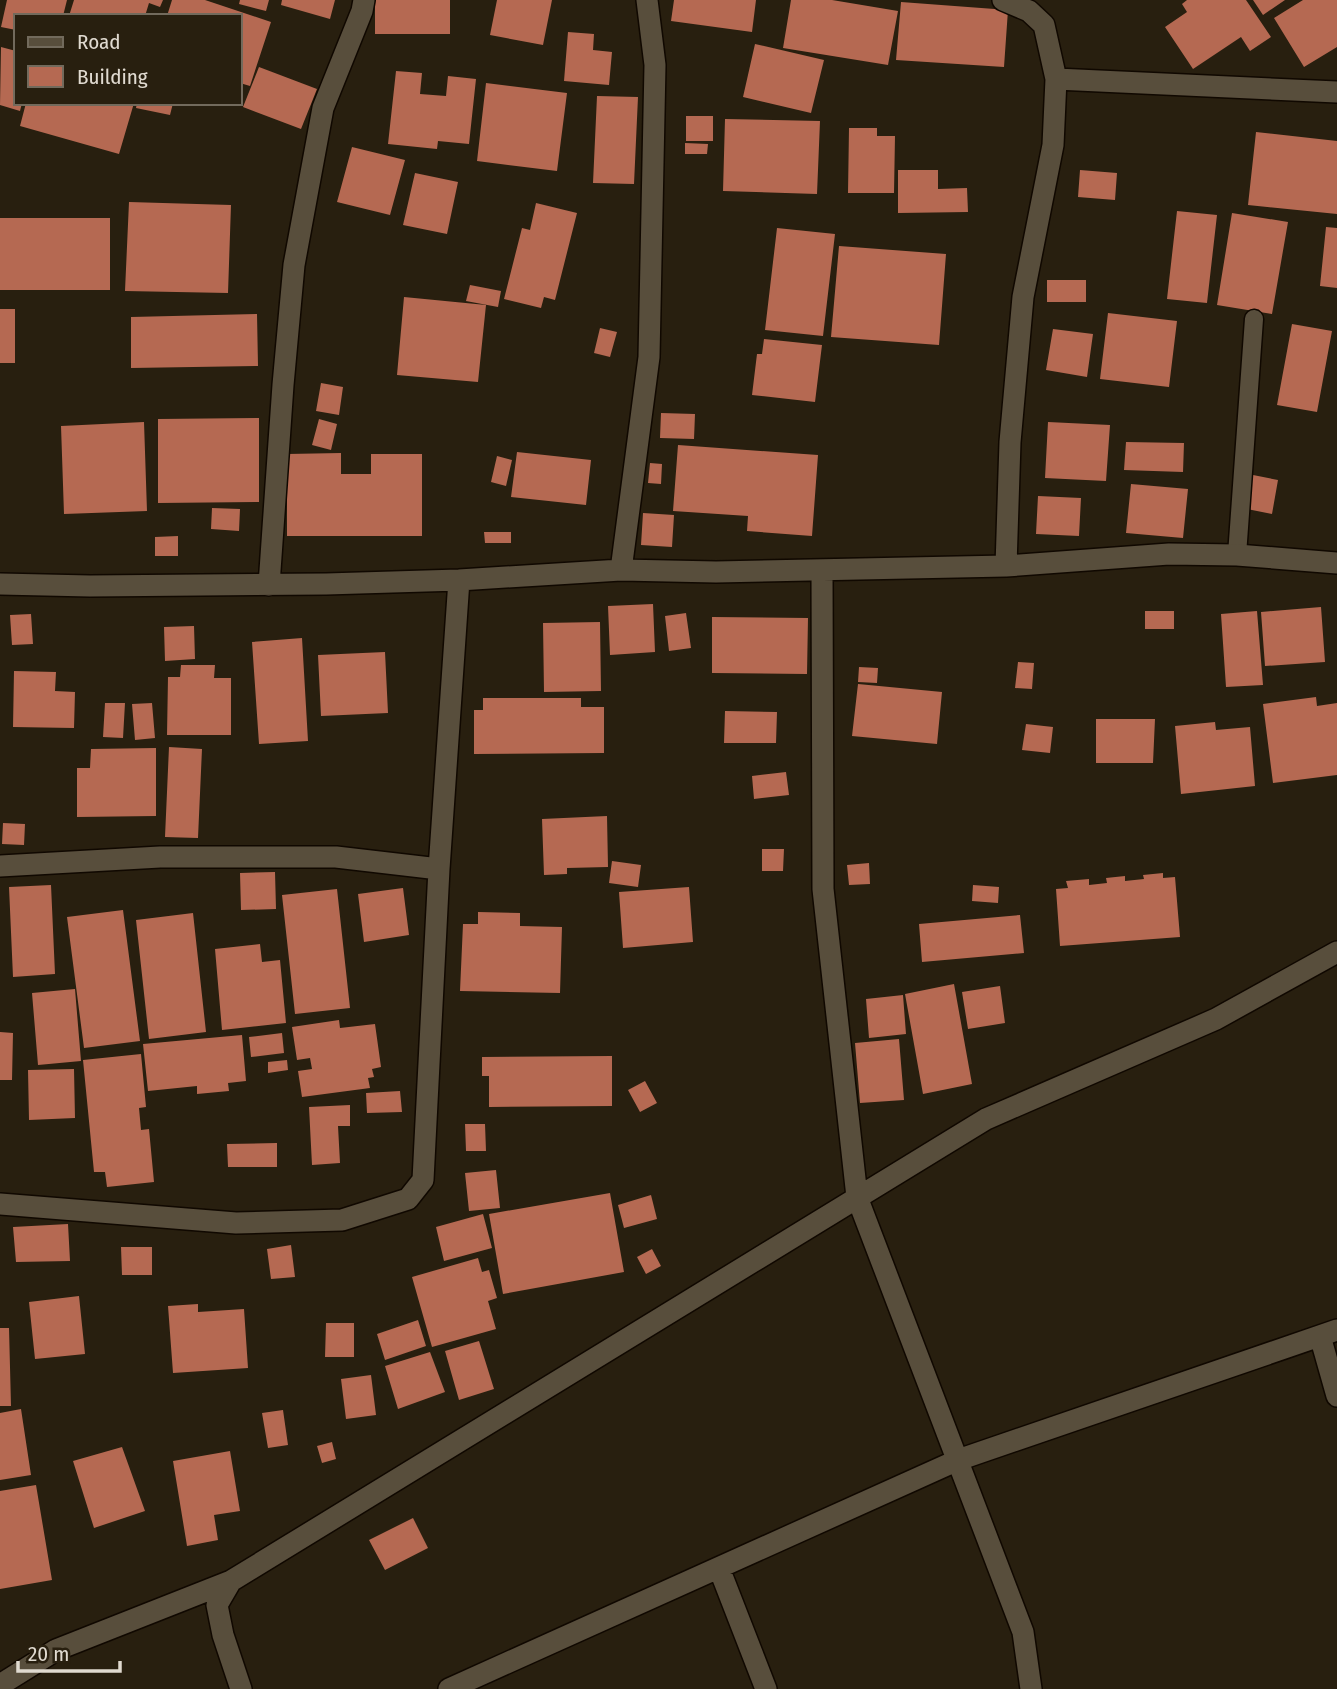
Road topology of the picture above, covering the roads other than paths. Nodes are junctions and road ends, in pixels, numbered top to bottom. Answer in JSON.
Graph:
{"nodes":[{"id":1,"x":364,"y":0,"type":"edge"},
{"id":2,"x":647,"y":0,"type":"edge"},
{"id":3,"x":1003,"y":0,"type":"edge"},
{"id":4,"x":1056,"y":79,"type":"junction"},
{"id":5,"x":1337,"y":92,"type":"edge"},
{"id":6,"x":1254,"y":319,"type":"dead end"},
{"id":7,"x":1237,"y":555,"type":"junction"},
{"id":8,"x":1337,"y":563,"type":"edge"},
{"id":9,"x":1006,"y":566,"type":"junction"},
{"id":10,"x":621,"y":570,"type":"junction"},
{"id":11,"x":822,"y":570,"type":"junction"},
{"id":12,"x":459,"y":580,"type":"junction"},
{"id":13,"x":0,"y":584,"type":"edge"},
{"id":14,"x":269,"y":585,"type":"junction"},
{"id":15,"x":0,"y":866,"type":"edge"},
{"id":16,"x":439,"y":869,"type":"junction"},
{"id":17,"x":1337,"y":952,"type":"edge"},
{"id":18,"x":857,"y":1197,"type":"junction"},
{"id":19,"x":0,"y":1204,"type":"edge"},
{"id":20,"x":1328,"y":1333,"type":"edge"},
{"id":21,"x":1337,"y":1396,"type":"edge"},
{"id":22,"x":958,"y":1460,"type":"junction"},
{"id":23,"x":719,"y":1568,"type":"junction"},
{"id":24,"x":231,"y":1581,"type":"junction"},
{"id":25,"x":0,"y":1685,"type":"edge"},
{"id":26,"x":242,"y":1689,"type":"edge"},
{"id":27,"x":449,"y":1689,"type":"edge"},
{"id":28,"x":766,"y":1689,"type":"edge"},
{"id":29,"x":1031,"y":1689,"type":"edge"}],
"edges":[{"from":1,"to":14,"type":"street"},
{"from":2,"to":10,"type":"street"},
{"from":3,"to":4,"type":"street"},
{"from":4,"to":5,"type":"street"},
{"from":4,"to":9,"type":"street"},
{"from":6,"to":7,"type":"lane"},
{"from":7,"to":8,"type":"street"},
{"from":7,"to":9,"type":"street"},
{"from":9,"to":11,"type":"street"},
{"from":10,"to":11,"type":"street"},
{"from":10,"to":12,"type":"street"},
{"from":11,"to":18,"type":"street"},
{"from":12,"to":14,"type":"street"},
{"from":12,"to":16,"type":"street"},
{"from":13,"to":14,"type":"street"},
{"from":15,"to":16,"type":"street"},
{"from":16,"to":19,"type":"street"},
{"from":17,"to":18,"type":"street"},
{"from":18,"to":22,"type":"street"},
{"from":18,"to":24,"type":"street"},
{"from":20,"to":21,"type":"street"},
{"from":20,"to":22,"type":"street"},
{"from":22,"to":23,"type":"street"},
{"from":22,"to":29,"type":"street"},
{"from":23,"to":27,"type":"street"},
{"from":23,"to":28,"type":"street"},
{"from":24,"to":25,"type":"street"},
{"from":24,"to":26,"type":"street"}]}
